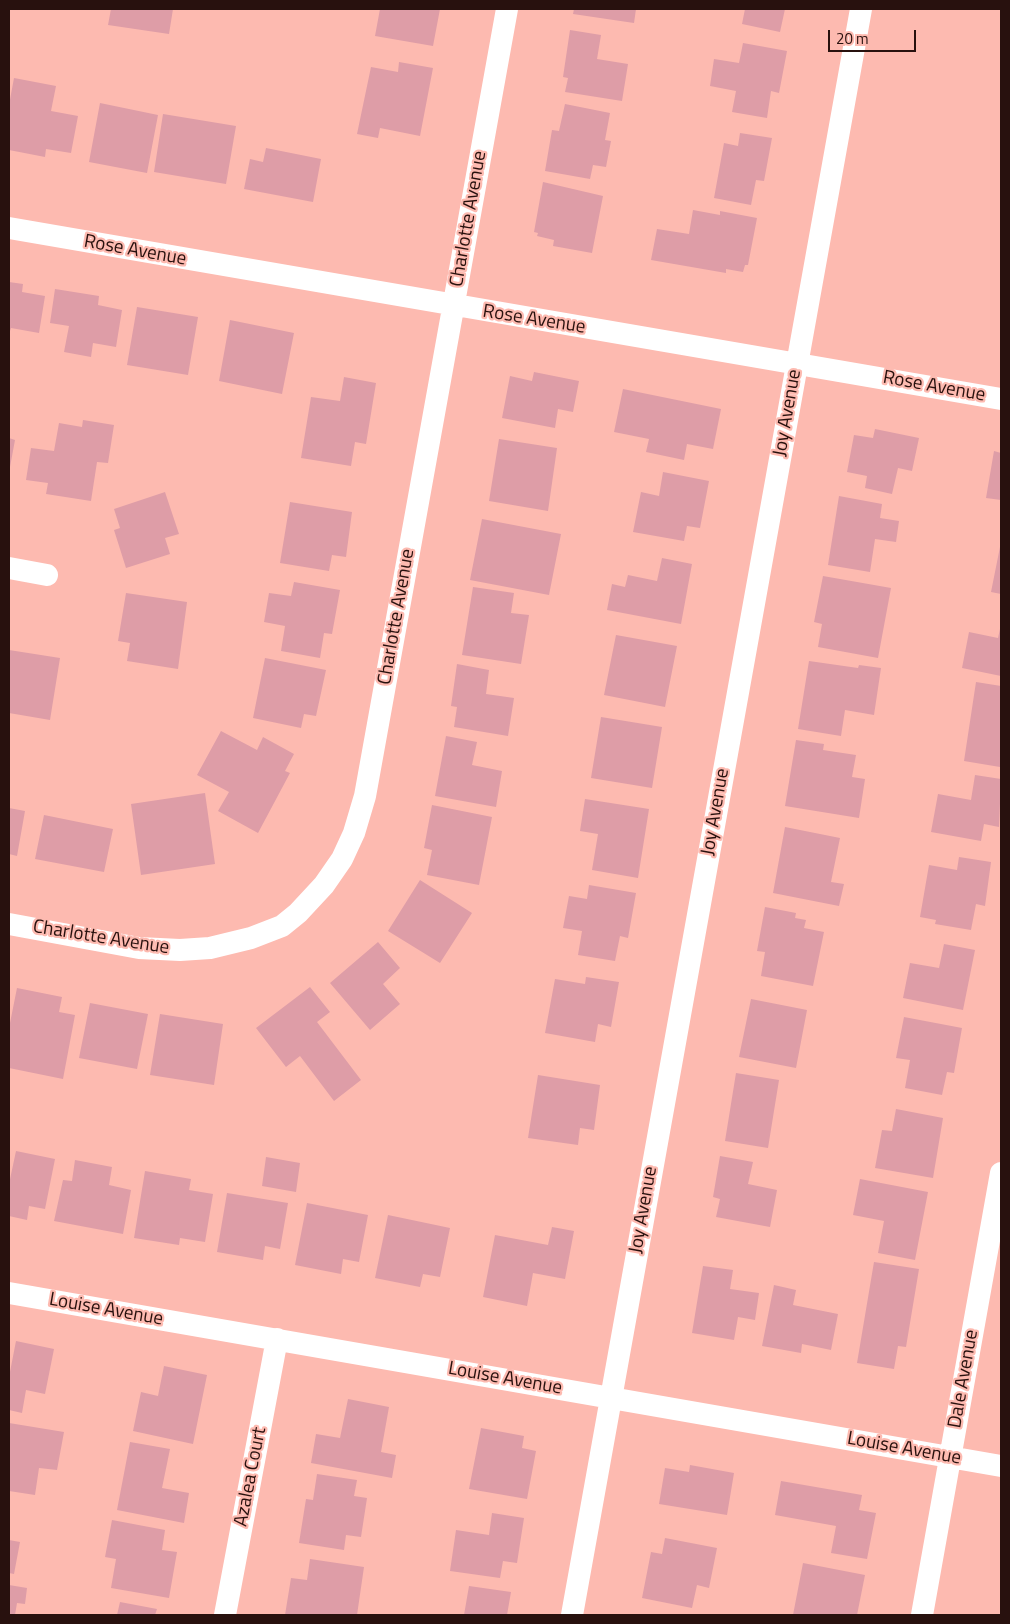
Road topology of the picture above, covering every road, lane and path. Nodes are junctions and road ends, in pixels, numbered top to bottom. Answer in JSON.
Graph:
{"nodes":[{"id":1,"x":507,"y":9,"type":"edge"},
{"id":2,"x":861,"y":9,"type":"edge"},
{"id":3,"x":9,"y":228,"type":"edge"},
{"id":4,"x":453,"y":306,"type":"junction"},
{"id":5,"x":797,"y":364,"type":"junction"},
{"id":6,"x":1001,"y":399,"type":"edge"},
{"id":7,"x":9,"y":568,"type":"edge"},
{"id":8,"x":47,"y":575,"type":"dead end"},
{"id":9,"x":9,"y":924,"type":"edge"},
{"id":10,"x":1001,"y":1173,"type":"edge"},
{"id":11,"x":9,"y":1293,"type":"edge"},
{"id":12,"x":277,"y":1339,"type":"junction"},
{"id":13,"x":610,"y":1397,"type":"junction"},
{"id":14,"x":950,"y":1456,"type":"junction"},
{"id":15,"x":1001,"y":1466,"type":"edge"},
{"id":16,"x":226,"y":1615,"type":"edge"},
{"id":17,"x":572,"y":1615,"type":"edge"},
{"id":18,"x":922,"y":1615,"type":"edge"}],
"edges":[{"from":1,"to":4,"type":"street","name":"Charlotte Avenue"},
{"from":2,"to":5,"type":"street","name":"Joy Avenue"},
{"from":3,"to":4,"type":"street","name":"Rose Avenue"},
{"from":4,"to":5,"type":"street","name":"Rose Avenue"},
{"from":4,"to":9,"type":"street","name":"Charlotte Avenue"},
{"from":5,"to":6,"type":"street","name":"Rose Avenue"},
{"from":5,"to":13,"type":"street","name":"Joy Avenue"},
{"from":7,"to":8,"type":"street"},
{"from":10,"to":14,"type":"street","name":"Dale Avenue"},
{"from":11,"to":12,"type":"street","name":"Louise Avenue"},
{"from":12,"to":13,"type":"street","name":"Louise Avenue"},
{"from":12,"to":16,"type":"street","name":"Azalea Court"},
{"from":13,"to":14,"type":"street","name":"Louise Avenue"},
{"from":13,"to":17,"type":"street","name":"Joy Avenue"},
{"from":14,"to":15,"type":"street","name":"Louise Avenue"},
{"from":14,"to":18,"type":"street","name":"Dale Avenue"}]}
